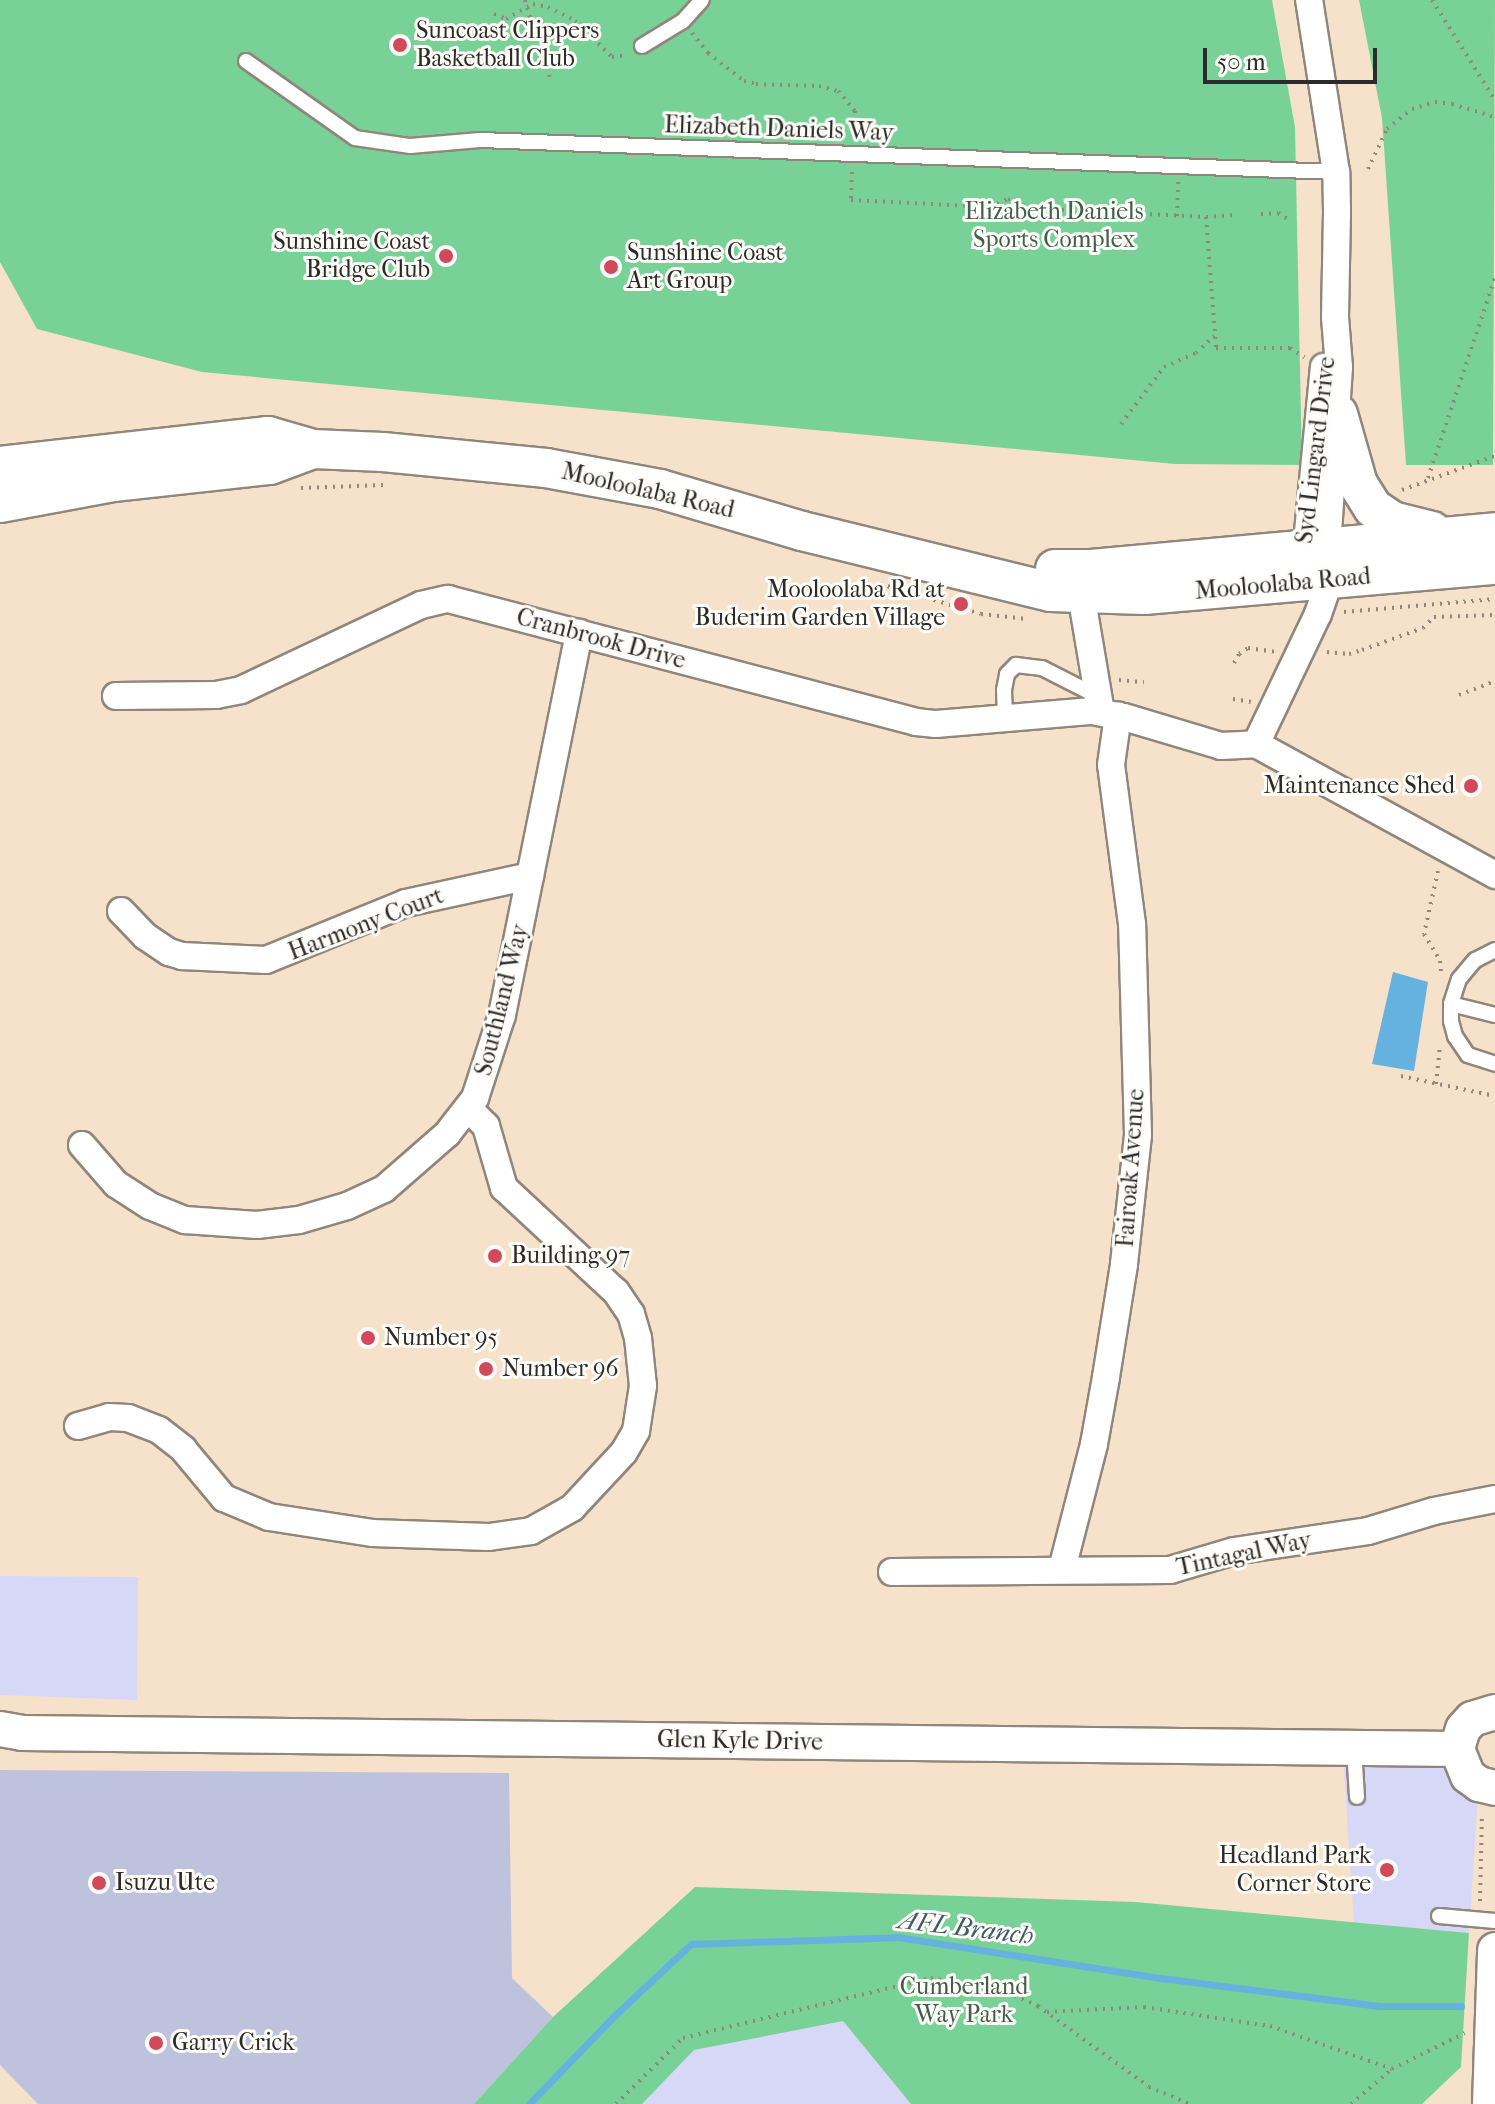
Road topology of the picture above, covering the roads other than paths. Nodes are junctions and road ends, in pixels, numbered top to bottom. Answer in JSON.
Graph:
{"nodes":[{"id":1,"x":702,"y":0,"type":"edge"},
{"id":2,"x":1309,"y":0,"type":"edge"},
{"id":3,"x":638,"y":49,"type":"road end"},
{"id":4,"x":246,"y":61,"type":"dead end"},
{"id":5,"x":1336,"y":172,"type":"junction"},
{"id":6,"x":1335,"y":317,"type":"junction"},
{"id":7,"x":1338,"y":414,"type":"junction"},
{"id":8,"x":2,"y":496,"type":"edge"},
{"id":9,"x":1489,"y":543,"type":"edge"},
{"id":10,"x":976,"y":574,"type":"junction"},
{"id":11,"x":1320,"y":581,"type":"junction"},
{"id":12,"x":1081,"y":594,"type":"junction"},
{"id":13,"x":579,"y":633,"type":"junction"},
{"id":14,"x":116,"y":696,"type":"dead end"},
{"id":15,"x":1106,"y":708,"type":"junction"},
{"id":16,"x":1005,"y":718,"type":"junction"},
{"id":17,"x":1256,"y":744,"type":"junction"},
{"id":18,"x":1495,"y":875,"type":"edge"},
{"id":19,"x":530,"y":876,"type":"junction"},
{"id":20,"x":121,"y":911,"type":"dead end"},
{"id":21,"x":1495,"y":950,"type":"edge"},
{"id":22,"x":1451,"y":1004,"type":"junction"},
{"id":23,"x":1495,"y":1015,"type":"edge"},
{"id":24,"x":1495,"y":1064,"type":"edge"},
{"id":25,"x":469,"y":1109,"type":"junction"},
{"id":26,"x":82,"y":1145,"type":"dead end"},
{"id":27,"x":78,"y":1426,"type":"dead end"},
{"id":28,"x":1495,"y":1499,"type":"edge"},
{"id":29,"x":1062,"y":1569,"type":"junction"},
{"id":30,"x":892,"y":1572,"type":"dead end"},
{"id":31,"x":1495,"y":1712,"type":"edge"},
{"id":32,"x":7,"y":1733,"type":"edge"},
{"id":33,"x":1354,"y":1748,"type":"junction"},
{"id":34,"x":1457,"y":1749,"type":"junction"},
{"id":35,"x":1489,"y":1794,"type":"edge"},
{"id":36,"x":1357,"y":1797,"type":"dead end"},
{"id":37,"x":1439,"y":1916,"type":"dead end"},
{"id":38,"x":1495,"y":1921,"type":"edge"},
{"id":39,"x":1495,"y":1950,"type":"edge"},
{"id":40,"x":1490,"y":2104,"type":"edge"}],
"edges":[{"from":1,"to":3,"type":"lane"},
{"from":2,"to":5,"type":"street","name":"Syd Lingard Drive"},
{"from":4,"to":5,"type":"lane","name":"Elizabeth Daniels Way"},
{"from":5,"to":6,"type":"street","name":"Syd Lingard Drive"},
{"from":6,"to":7,"type":"street","name":"Syd Lingard Drive"},
{"from":6,"to":11,"type":"street","name":"Syd Lingard Drive"},
{"from":7,"to":9,"type":"main road"},
{"from":7,"to":11,"type":"street","name":"Syd Lingard Drive"},
{"from":8,"to":10,"type":"main road","name":"Mooloolaba Road"},
{"from":9,"to":11,"type":"main road","name":"Mooloolaba Road"},
{"from":10,"to":11,"type":"main road","name":"Mooloolaba Road"},
{"from":10,"to":12,"type":"main road","name":"Mooloolaba Road"},
{"from":11,"to":12,"type":"main road","name":"Mooloolaba Road"},
{"from":11,"to":17,"type":"street"},
{"from":12,"to":15,"type":"street","name":"Fairoak Avenue"},
{"from":13,"to":14,"type":"street","name":"Cranbrook Drive"},
{"from":13,"to":16,"type":"street","name":"Cranbrook Drive"},
{"from":13,"to":19,"type":"street","name":"Southland Way"},
{"from":15,"to":16,"type":"street","name":"Cranbrook Drive"},
{"from":15,"to":16,"type":"lane"},
{"from":15,"to":17,"type":"street"},
{"from":15,"to":29,"type":"street","name":"Fairoak Avenue"},
{"from":17,"to":18,"type":"street"},
{"from":19,"to":20,"type":"street","name":"Harmony Court"},
{"from":19,"to":25,"type":"street","name":"Southland Way"},
{"from":21,"to":22,"type":"lane"},
{"from":22,"to":23,"type":"lane"},
{"from":22,"to":24,"type":"lane"},
{"from":25,"to":26,"type":"street","name":"Southland Way"},
{"from":25,"to":27,"type":"street"},
{"from":28,"to":29,"type":"street","name":"Tintagal Way"},
{"from":29,"to":30,"type":"street","name":"Tintagal Way"},
{"from":31,"to":34,"type":"street"},
{"from":32,"to":33,"type":"street","name":"Glen Kyle Drive"},
{"from":33,"to":34,"type":"street","name":"Glen Kyle Drive"},
{"from":33,"to":36,"type":"lane"},
{"from":34,"to":35,"type":"street"},
{"from":37,"to":38,"type":"lane"},
{"from":39,"to":40,"type":"street"}]}
